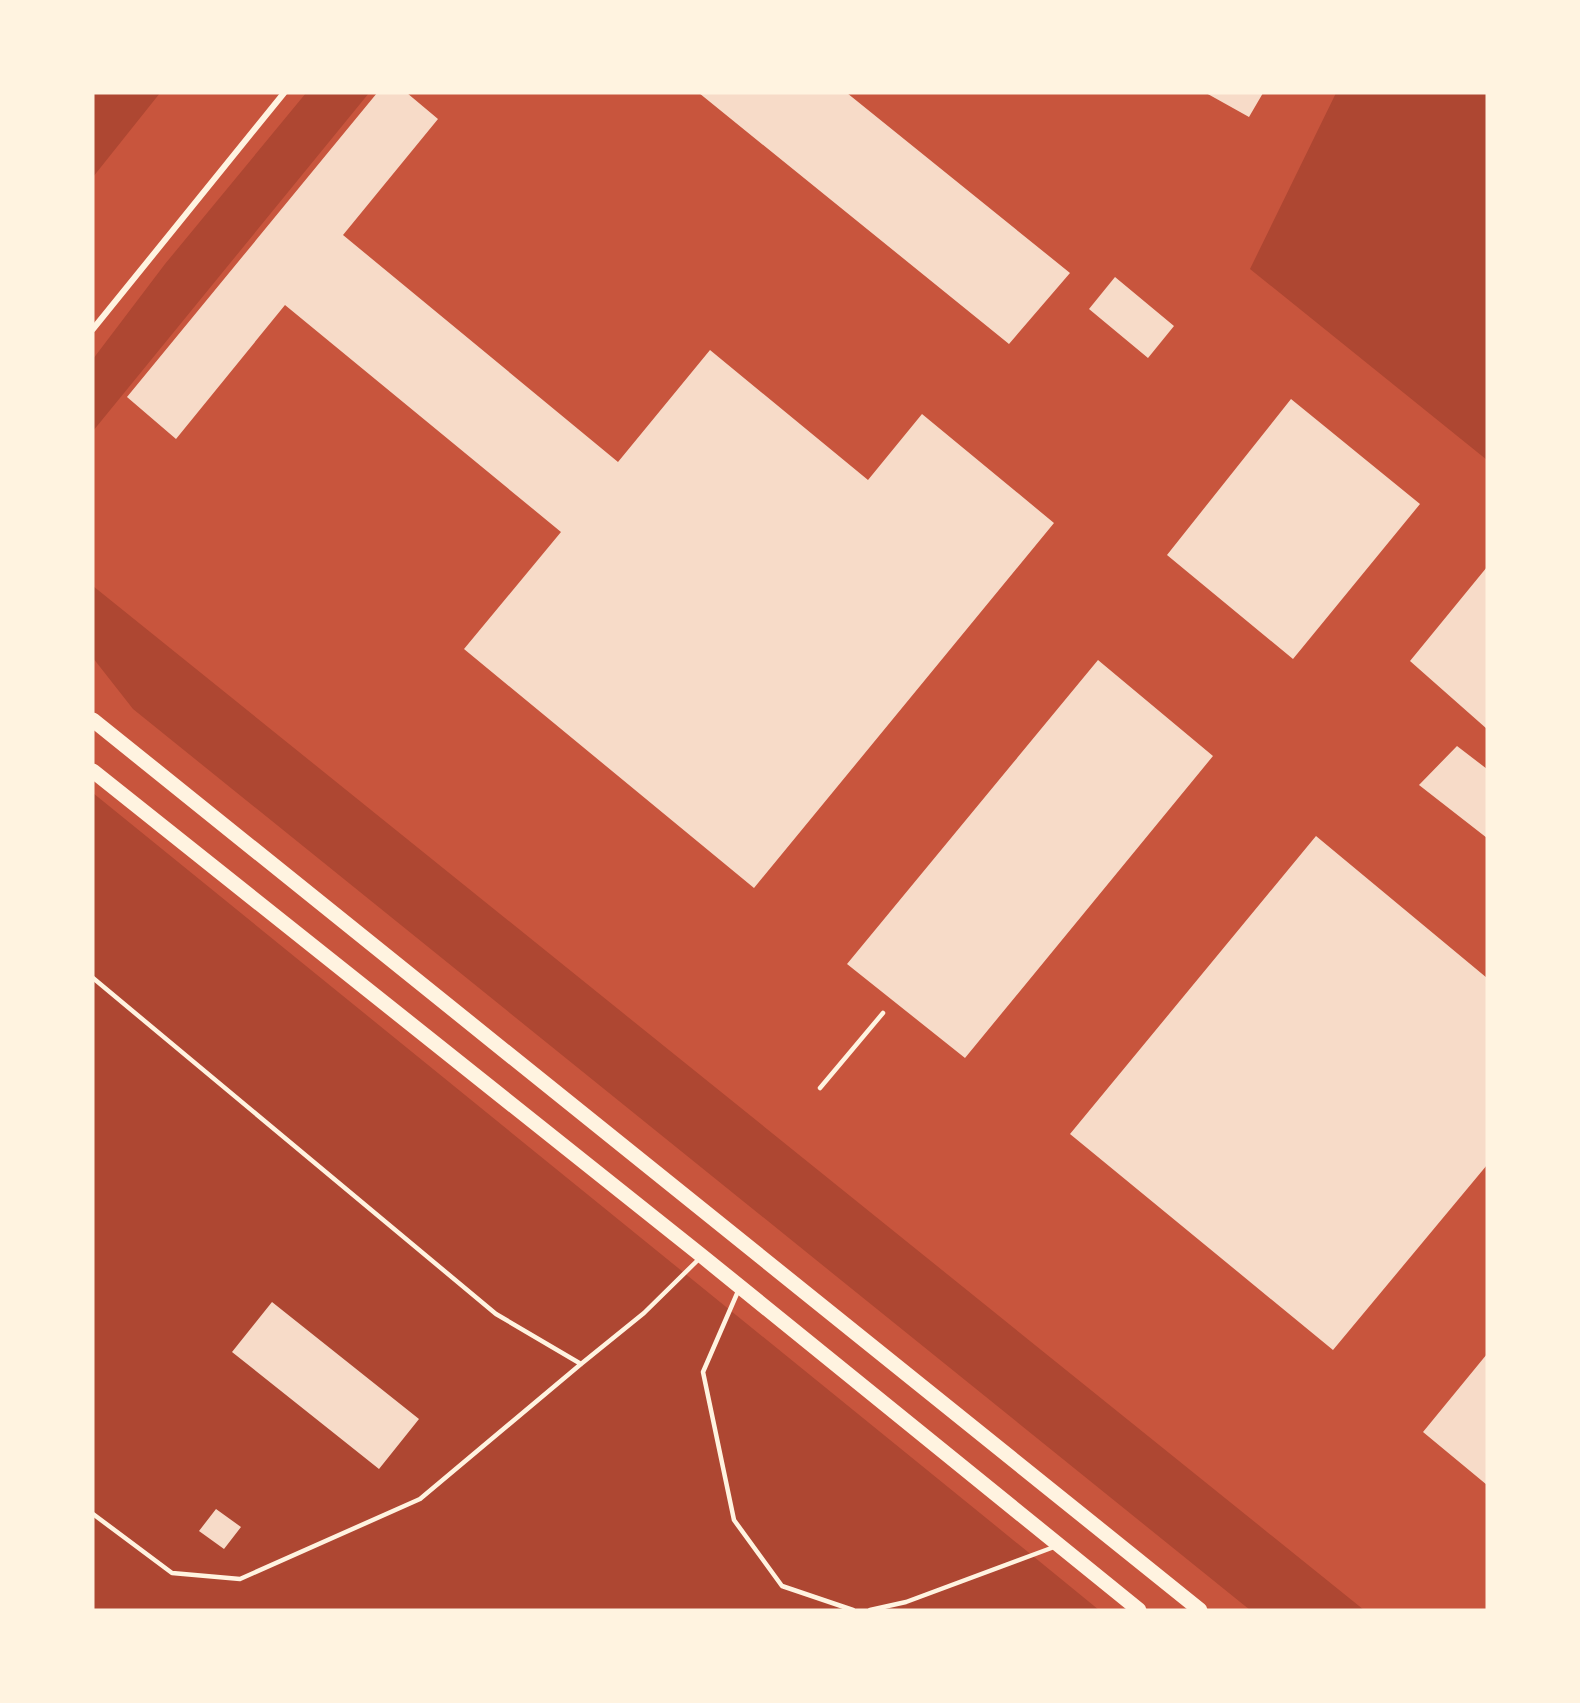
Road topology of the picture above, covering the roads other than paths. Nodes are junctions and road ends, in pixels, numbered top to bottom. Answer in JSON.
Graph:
{"nodes":[{"id":1,"x":284,"y":93,"type":"edge"},
{"id":2,"x":93,"y":329,"type":"edge"},
{"id":3,"x":93,"y":720,"type":"edge"},
{"id":4,"x":93,"y":771,"type":"edge"},
{"id":5,"x":93,"y":978,"type":"edge"},
{"id":6,"x":883,"y":1013,"type":"dead end"},
{"id":7,"x":820,"y":1088,"type":"dead end"},
{"id":8,"x":702,"y":1256,"type":"junction"},
{"id":9,"x":740,"y":1287,"type":"junction"},
{"id":10,"x":581,"y":1364,"type":"junction"},
{"id":11,"x":93,"y":1514,"type":"edge"},
{"id":12,"x":1059,"y":1546,"type":"junction"},
{"id":13,"x":853,"y":1610,"type":"edge"},
{"id":14,"x":870,"y":1610,"type":"edge"},
{"id":15,"x":1139,"y":1610,"type":"edge"},
{"id":16,"x":1200,"y":1610,"type":"edge"}],
"edges":[{"from":1,"to":2,"type":"street"},
{"from":3,"to":16,"type":"main road"},
{"from":4,"to":8,"type":"main road"},
{"from":5,"to":10,"type":"lane"},
{"from":6,"to":7,"type":"lane"},
{"from":8,"to":9,"type":"main road"},
{"from":8,"to":10,"type":"lane"},
{"from":9,"to":12,"type":"main road"},
{"from":9,"to":13,"type":"lane"},
{"from":10,"to":11,"type":"lane"},
{"from":12,"to":14,"type":"lane"},
{"from":12,"to":15,"type":"main road"}]}
